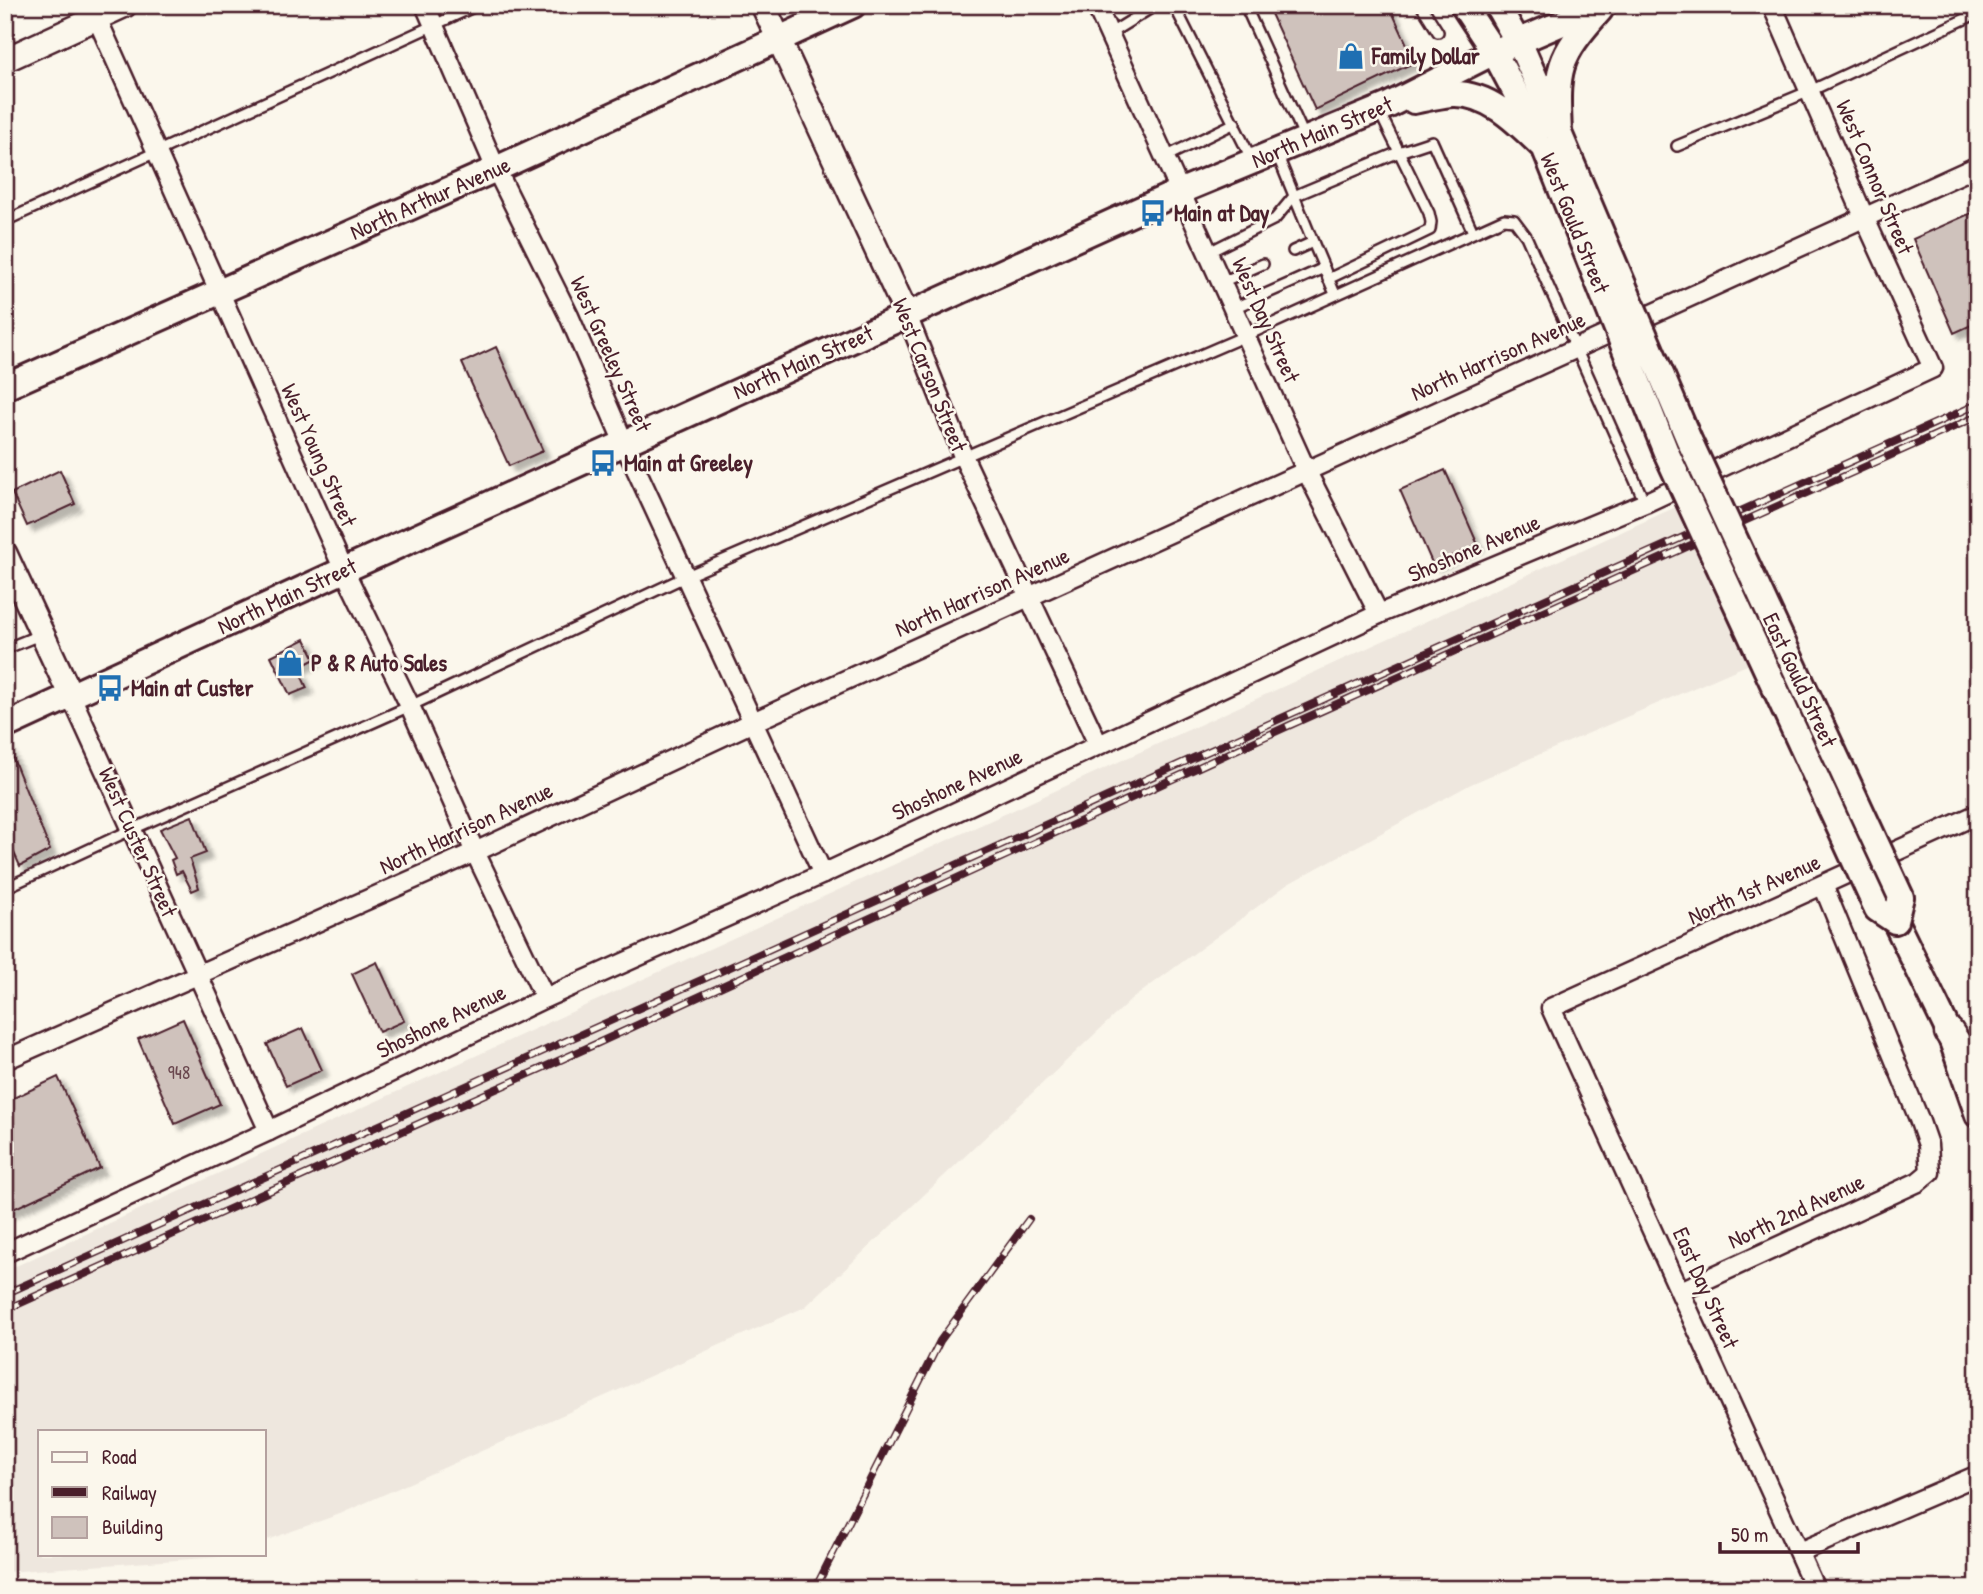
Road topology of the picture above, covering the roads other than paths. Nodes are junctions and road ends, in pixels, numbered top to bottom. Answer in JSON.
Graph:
{"nodes":[{"id":1,"x":125,"y":5,"type":"edge"},
{"id":2,"x":425,"y":5,"type":"edge"},
{"id":3,"x":478,"y":5,"type":"edge"},
{"id":4,"x":764,"y":5,"type":"edge"},
{"id":5,"x":853,"y":5,"type":"edge"},
{"id":6,"x":1096,"y":5,"type":"edge"},
{"id":7,"x":1156,"y":5,"type":"edge"},
{"id":8,"x":1174,"y":5,"type":"edge"},
{"id":9,"x":1245,"y":5,"type":"edge"},
{"id":10,"x":1421,"y":5,"type":"edge"},
{"id":11,"x":1463,"y":5,"type":"edge"},
{"id":12,"x":1497,"y":5,"type":"edge"},
{"id":13,"x":1605,"y":5,"type":"edge"},
{"id":14,"x":1772,"y":5,"type":"edge"},
{"id":15,"x":94,"y":12,"type":"edge"},
{"id":16,"x":1978,"y":13,"type":"edge"},
{"id":17,"x":434,"y":25,"type":"junction"},
{"id":18,"x":1438,"y":32,"type":"dead end"},
{"id":19,"x":1109,"y":34,"type":"junction"},
{"id":20,"x":779,"y":40,"type":"junction"},
{"id":21,"x":1518,"y":42,"type":"junction"},
{"id":22,"x":1494,"y":52,"type":"junction"},
{"id":23,"x":5,"y":60,"type":"edge"},
{"id":24,"x":1810,"y":91,"type":"junction"},
{"id":25,"x":1384,"y":108,"type":"junction"},
{"id":26,"x":1234,"y":123,"type":"junction"},
{"id":27,"x":1306,"y":140,"type":"junction"},
{"id":28,"x":1552,"y":141,"type":"junction"},
{"id":29,"x":1677,"y":146,"type":"dead end"},
{"id":30,"x":156,"y":152,"type":"junction"},
{"id":31,"x":1276,"y":152,"type":"junction"},
{"id":32,"x":1399,"y":152,"type":"junction"},
{"id":33,"x":1165,"y":157,"type":"junction"},
{"id":34,"x":1253,"y":161,"type":"junction"},
{"id":35,"x":1978,"y":166,"type":"edge"},
{"id":36,"x":496,"y":169,"type":"junction"},
{"id":37,"x":1181,"y":191,"type":"junction"},
{"id":38,"x":1294,"y":196,"type":"junction"},
{"id":39,"x":1864,"y":219,"type":"junction"},
{"id":40,"x":5,"y":221,"type":"edge"},
{"id":41,"x":1473,"y":232,"type":"junction"},
{"id":42,"x":1313,"y":242,"type":"junction"},
{"id":43,"x":1293,"y":251,"type":"dead end"},
{"id":44,"x":1209,"y":252,"type":"junction"},
{"id":45,"x":1263,"y":264,"type":"dead end"},
{"id":46,"x":1324,"y":268,"type":"junction"},
{"id":47,"x":1328,"y":279,"type":"junction"},
{"id":48,"x":1222,"y":282,"type":"junction"},
{"id":49,"x":220,"y":292,"type":"junction"},
{"id":50,"x":1335,"y":294,"type":"junction"},
{"id":51,"x":1234,"y":308,"type":"junction"},
{"id":52,"x":907,"y":315,"type":"junction"},
{"id":53,"x":1245,"y":336,"type":"junction"},
{"id":54,"x":1577,"y":347,"type":"junction"},
{"id":55,"x":1933,"y":368,"type":"joint"},
{"id":56,"x":5,"y":387,"type":"edge"},
{"id":57,"x":1689,"y":440,"type":"joint"},
{"id":58,"x":624,"y":443,"type":"junction"},
{"id":59,"x":1666,"y":452,"type":"joint"},
{"id":60,"x":963,"y":456,"type":"junction"},
{"id":61,"x":1306,"y":470,"type":"junction"},
{"id":62,"x":1645,"y":503,"type":"junction"},
{"id":63,"x":5,"y":554,"type":"edge"},
{"id":64,"x":344,"y":570,"type":"junction"},
{"id":65,"x":687,"y":576,"type":"junction"},
{"id":66,"x":1029,"y":598,"type":"junction"},
{"id":67,"x":1379,"y":614,"type":"junction"},
{"id":68,"x":42,"y":634,"type":"junction"},
{"id":69,"x":5,"y":649,"type":"edge"},
{"id":70,"x":71,"y":696,"type":"junction"},
{"id":71,"x":410,"y":706,"type":"junction"},
{"id":72,"x":751,"y":723,"type":"junction"},
{"id":73,"x":5,"y":726,"type":"edge"},
{"id":74,"x":1098,"y":744,"type":"junction"},
{"id":75,"x":1978,"y":814,"type":"edge"},
{"id":76,"x":133,"y":829,"type":"junction"},
{"id":77,"x":475,"y":852,"type":"junction"},
{"id":78,"x":823,"y":874,"type":"junction"},
{"id":79,"x":1823,"y":885,"type":"junction"},
{"id":80,"x":5,"y":888,"type":"edge"},
{"id":81,"x":1895,"y":921,"type":"junction"},
{"id":82,"x":198,"y":975,"type":"junction"},
{"id":83,"x":545,"y":998,"type":"junction"},
{"id":84,"x":1551,"y":1008,"type":"joint"},
{"id":85,"x":1949,"y":1032,"type":"junction"},
{"id":86,"x":5,"y":1060,"type":"edge"},
{"id":87,"x":1978,"y":1077,"type":"edge"},
{"id":88,"x":1978,"y":1115,"type":"edge"},
{"id":89,"x":269,"y":1130,"type":"junction"},
{"id":90,"x":5,"y":1253,"type":"edge"},
{"id":91,"x":1681,"y":1291,"type":"junction"},
{"id":92,"x":1978,"y":1475,"type":"edge"},
{"id":93,"x":1799,"y":1552,"type":"junction"},
{"id":94,"x":1815,"y":1589,"type":"edge"}],
"edges":[{"from":1,"to":15,"type":"street"},
{"from":2,"to":17,"type":"street","name":"West Greeley Street"},
{"from":3,"to":17,"type":"lane"},
{"from":4,"to":20,"type":"street","name":"West Carson Street"},
{"from":5,"to":20,"type":"main road","name":"North Arthur Avenue"},
{"from":6,"to":19,"type":"street","name":"West Day Street"},
{"from":7,"to":19,"type":"lane"},
{"from":8,"to":26,"type":"lane"},
{"from":9,"to":27,"type":"lane"},
{"from":10,"to":18,"type":"lane"},
{"from":11,"to":22,"type":"main road","name":"West Gould Street"},
{"from":12,"to":21,"type":"main road","name":"West Gould Street"},
{"from":13,"to":21,"type":"main road","name":"North Main Street"},
{"from":13,"to":28,"type":"main road"},
{"from":14,"to":24,"type":"street","name":"West Connor Street"},
{"from":15,"to":23,"type":"street"},
{"from":15,"to":30,"type":"street","name":"West Young Street"},
{"from":16,"to":24,"type":"lane"},
{"from":17,"to":30,"type":"lane"},
{"from":17,"to":36,"type":"street","name":"West Greeley Street"},
{"from":19,"to":33,"type":"street","name":"West Day Street"},
{"from":20,"to":36,"type":"main road","name":"North Arthur Avenue"},
{"from":20,"to":52,"type":"street","name":"West Carson Street"},
{"from":21,"to":22,"type":"main road","name":"North Main Street"},
{"from":21,"to":28,"type":"main road","name":"West Gould Street"},
{"from":22,"to":25,"type":"main road","name":"North Main Street"},
{"from":22,"to":28,"type":"main road","name":"West Gould Street"},
{"from":24,"to":29,"type":"lane"},
{"from":24,"to":39,"type":"street","name":"West Connor Street"},
{"from":25,"to":27,"type":"main road","name":"North Main Street"},
{"from":25,"to":28,"type":"main road"},
{"from":25,"to":32,"type":"lane"},
{"from":26,"to":33,"type":"lane"},
{"from":26,"to":34,"type":"lane"},
{"from":27,"to":31,"type":"main road","name":"North Main Street"},
{"from":28,"to":57,"type":"main road","name":"West Gould Street","bridge":true},
{"from":28,"to":59,"type":"main road","name":"West Gould Street","bridge":true},
{"from":30,"to":40,"type":"lane"},
{"from":30,"to":49,"type":"street","name":"West Young Street"},
{"from":31,"to":34,"type":"main road","name":"North Main Street"},
{"from":31,"to":38,"type":"lane"},
{"from":32,"to":38,"type":"lane"},
{"from":32,"to":41,"type":"lane"},
{"from":32,"to":47,"type":"lane"},
{"from":33,"to":37,"type":"street","name":"West Day Street"},
{"from":34,"to":37,"type":"main road","name":"North Main Street"},
{"from":35,"to":39,"type":"street","name":"North Harrison Avenue"},
{"from":36,"to":49,"type":"main road","name":"North Arthur Avenue"},
{"from":36,"to":58,"type":"street","name":"West Greeley Street"},
{"from":37,"to":44,"type":"street","name":"West Day Street"},
{"from":37,"to":52,"type":"main road","name":"North Main Street"},
{"from":38,"to":42,"type":"lane"},
{"from":38,"to":44,"type":"lane"},
{"from":39,"to":54,"type":"street","name":"North Harrison Avenue"},
{"from":39,"to":55,"type":"street","name":"West Connor Street"},
{"from":41,"to":50,"type":"lane"},
{"from":41,"to":54,"type":"lane"},
{"from":42,"to":43,"type":"lane"},
{"from":42,"to":46,"type":"lane"},
{"from":44,"to":48,"type":"street","name":"West Day Street"},
{"from":45,"to":48,"type":"lane"},
{"from":46,"to":47,"type":"lane"},
{"from":46,"to":51,"type":"lane"},
{"from":47,"to":50,"type":"lane"},
{"from":48,"to":51,"type":"street","name":"West Day Street"},
{"from":49,"to":56,"type":"main road","name":"North Arthur Avenue"},
{"from":49,"to":64,"type":"street","name":"West Young Street"},
{"from":50,"to":53,"type":"lane"},
{"from":51,"to":53,"type":"street","name":"West Day Street"},
{"from":52,"to":58,"type":"main road","name":"North Main Street"},
{"from":52,"to":60,"type":"street","name":"West Carson Street"},
{"from":53,"to":60,"type":"lane"},
{"from":53,"to":61,"type":"street","name":"West Day Street"},
{"from":54,"to":61,"type":"street","name":"North Harrison Avenue"},
{"from":54,"to":62,"type":"lane"},
{"from":55,"to":62,"type":"street","name":"Shoshone Avenue"},
{"from":57,"to":81,"type":"main road","name":"East Gould Street","bridge":true},
{"from":58,"to":64,"type":"main road","name":"North Main Street"},
{"from":58,"to":65,"type":"street","name":"West Greeley Street"},
{"from":59,"to":81,"type":"main road","name":"East Gould Street","bridge":true},
{"from":60,"to":65,"type":"lane"},
{"from":60,"to":66,"type":"street","name":"West Carson Street"},
{"from":61,"to":66,"type":"street","name":"North Harrison Avenue"},
{"from":61,"to":67,"type":"street","name":"West Day Street"},
{"from":62,"to":67,"type":"street","name":"Shoshone Avenue"},
{"from":63,"to":68,"type":"street","name":"West Custer Street"},
{"from":64,"to":70,"type":"main road","name":"North Main Street"},
{"from":64,"to":71,"type":"street","name":"West Young Street"},
{"from":65,"to":71,"type":"lane"},
{"from":65,"to":72,"type":"street","name":"West Greeley Street"},
{"from":66,"to":72,"type":"street","name":"North Harrison Avenue"},
{"from":66,"to":74,"type":"street","name":"West Carson Street"},
{"from":67,"to":74,"type":"street","name":"Shoshone Avenue"},
{"from":68,"to":69,"type":"lane"},
{"from":68,"to":70,"type":"street","name":"West Custer Street"},
{"from":70,"to":73,"type":"main road","name":"North Main Street"},
{"from":70,"to":76,"type":"street","name":"West Custer Street"},
{"from":71,"to":76,"type":"lane"},
{"from":71,"to":77,"type":"street","name":"West Young Street"},
{"from":72,"to":77,"type":"street","name":"North Harrison Avenue"},
{"from":72,"to":78,"type":"street","name":"West Greeley Street"},
{"from":74,"to":78,"type":"street","name":"Shoshone Avenue"},
{"from":75,"to":79,"type":"street","name":"North 1st Avenue"},
{"from":76,"to":80,"type":"lane"},
{"from":76,"to":82,"type":"street","name":"West Custer Street"},
{"from":77,"to":82,"type":"street","name":"North Harrison Avenue"},
{"from":77,"to":83,"type":"street","name":"West Young Street"},
{"from":78,"to":83,"type":"street","name":"Shoshone Avenue"},
{"from":79,"to":84,"type":"street","name":"North 1st Avenue"},
{"from":79,"to":91,"type":"street","name":"North 2nd Avenue"},
{"from":81,"to":85,"type":"main road","name":"East Gould Street"},
{"from":82,"to":86,"type":"street","name":"North Harrison Avenue"},
{"from":82,"to":89,"type":"street","name":"West Custer Street"},
{"from":83,"to":89,"type":"street","name":"Shoshone Avenue"},
{"from":84,"to":91,"type":"street","name":"East Day Street"},
{"from":85,"to":87,"type":"main road"},
{"from":85,"to":88,"type":"main road","name":"East Gould Street"},
{"from":89,"to":90,"type":"street","name":"Shoshone Avenue"},
{"from":91,"to":93,"type":"street","name":"East Day Street"},
{"from":92,"to":93,"type":"street"},
{"from":93,"to":94,"type":"street","name":"East Day Street"}]}
